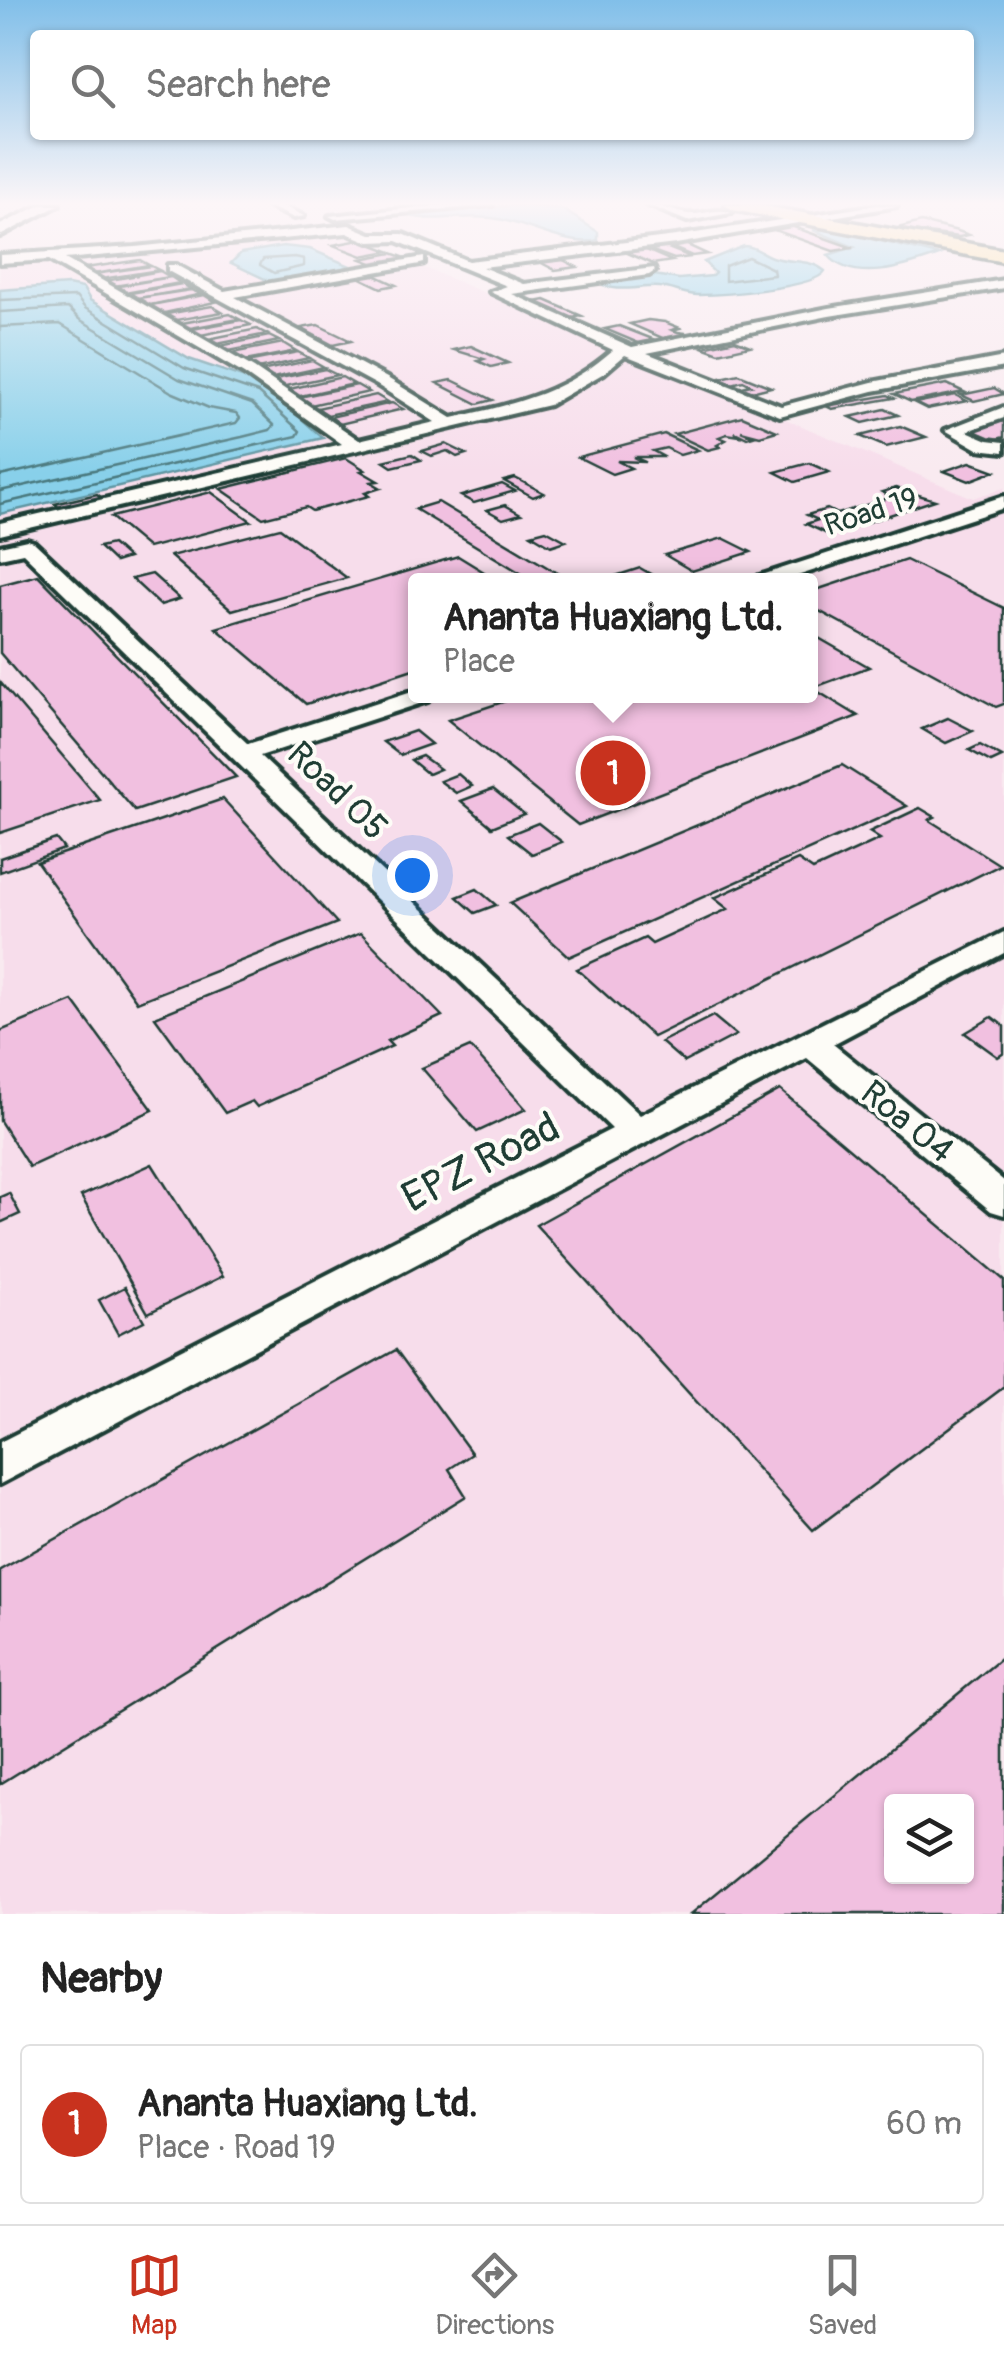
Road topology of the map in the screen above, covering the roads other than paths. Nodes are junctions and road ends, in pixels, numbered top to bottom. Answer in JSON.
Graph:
{"nodes":[{"id":1,"x":118,"y":294,"type":"edge"},
{"id":2,"x":222,"y":294,"type":"edge"},
{"id":3,"x":502,"y":294,"type":"edge"},
{"id":4,"x":940,"y":294,"type":"edge"},
{"id":5,"x":627,"y":351,"type":"junction"},
{"id":6,"x":1004,"y":362,"type":"edge"},
{"id":7,"x":1004,"y":412,"type":"edge"},
{"id":8,"x":448,"y":423,"type":"junction"},
{"id":9,"x":352,"y":444,"type":"junction"},
{"id":10,"x":1004,"y":447,"type":"edge"},
{"id":11,"x":1002,"y":504,"type":"edge"},
{"id":12,"x":0,"y":529,"type":"edge"},
{"id":13,"x":14,"y":549,"type":"edge"},
{"id":14,"x":788,"y":573,"type":"edge"},
{"id":15,"x":408,"y":700,"type":"edge"},
{"id":16,"x":245,"y":754,"type":"junction"},
{"id":17,"x":1004,"y":941,"type":"edge"},
{"id":18,"x":810,"y":1043,"type":"junction"},
{"id":19,"x":637,"y":1133,"type":"junction"},
{"id":20,"x":1004,"y":1201,"type":"edge"},
{"id":21,"x":0,"y":1464,"type":"edge"}],
"edges":[{"from":1,"to":9,"type":"street"},
{"from":2,"to":8,"type":"street"},
{"from":3,"to":5,"type":"street"},
{"from":4,"to":5,"type":"street"},
{"from":5,"to":6,"type":"street"},
{"from":5,"to":8,"type":"street"},
{"from":7,"to":10,"type":"street"},
{"from":8,"to":9,"type":"street"},
{"from":9,"to":12,"type":"street"},
{"from":11,"to":14,"type":"street","name":"Road 19"},
{"from":13,"to":16,"type":"street","name":"Road 05"},
{"from":15,"to":16,"type":"street"},
{"from":16,"to":19,"type":"street","name":"Road 05"},
{"from":17,"to":18,"type":"street","name":"EPZ Road"},
{"from":18,"to":19,"type":"street","name":"EPZ Road"},
{"from":18,"to":20,"type":"street","name":"Roa 04"},
{"from":19,"to":21,"type":"street","name":"EPZ Road"}]}
